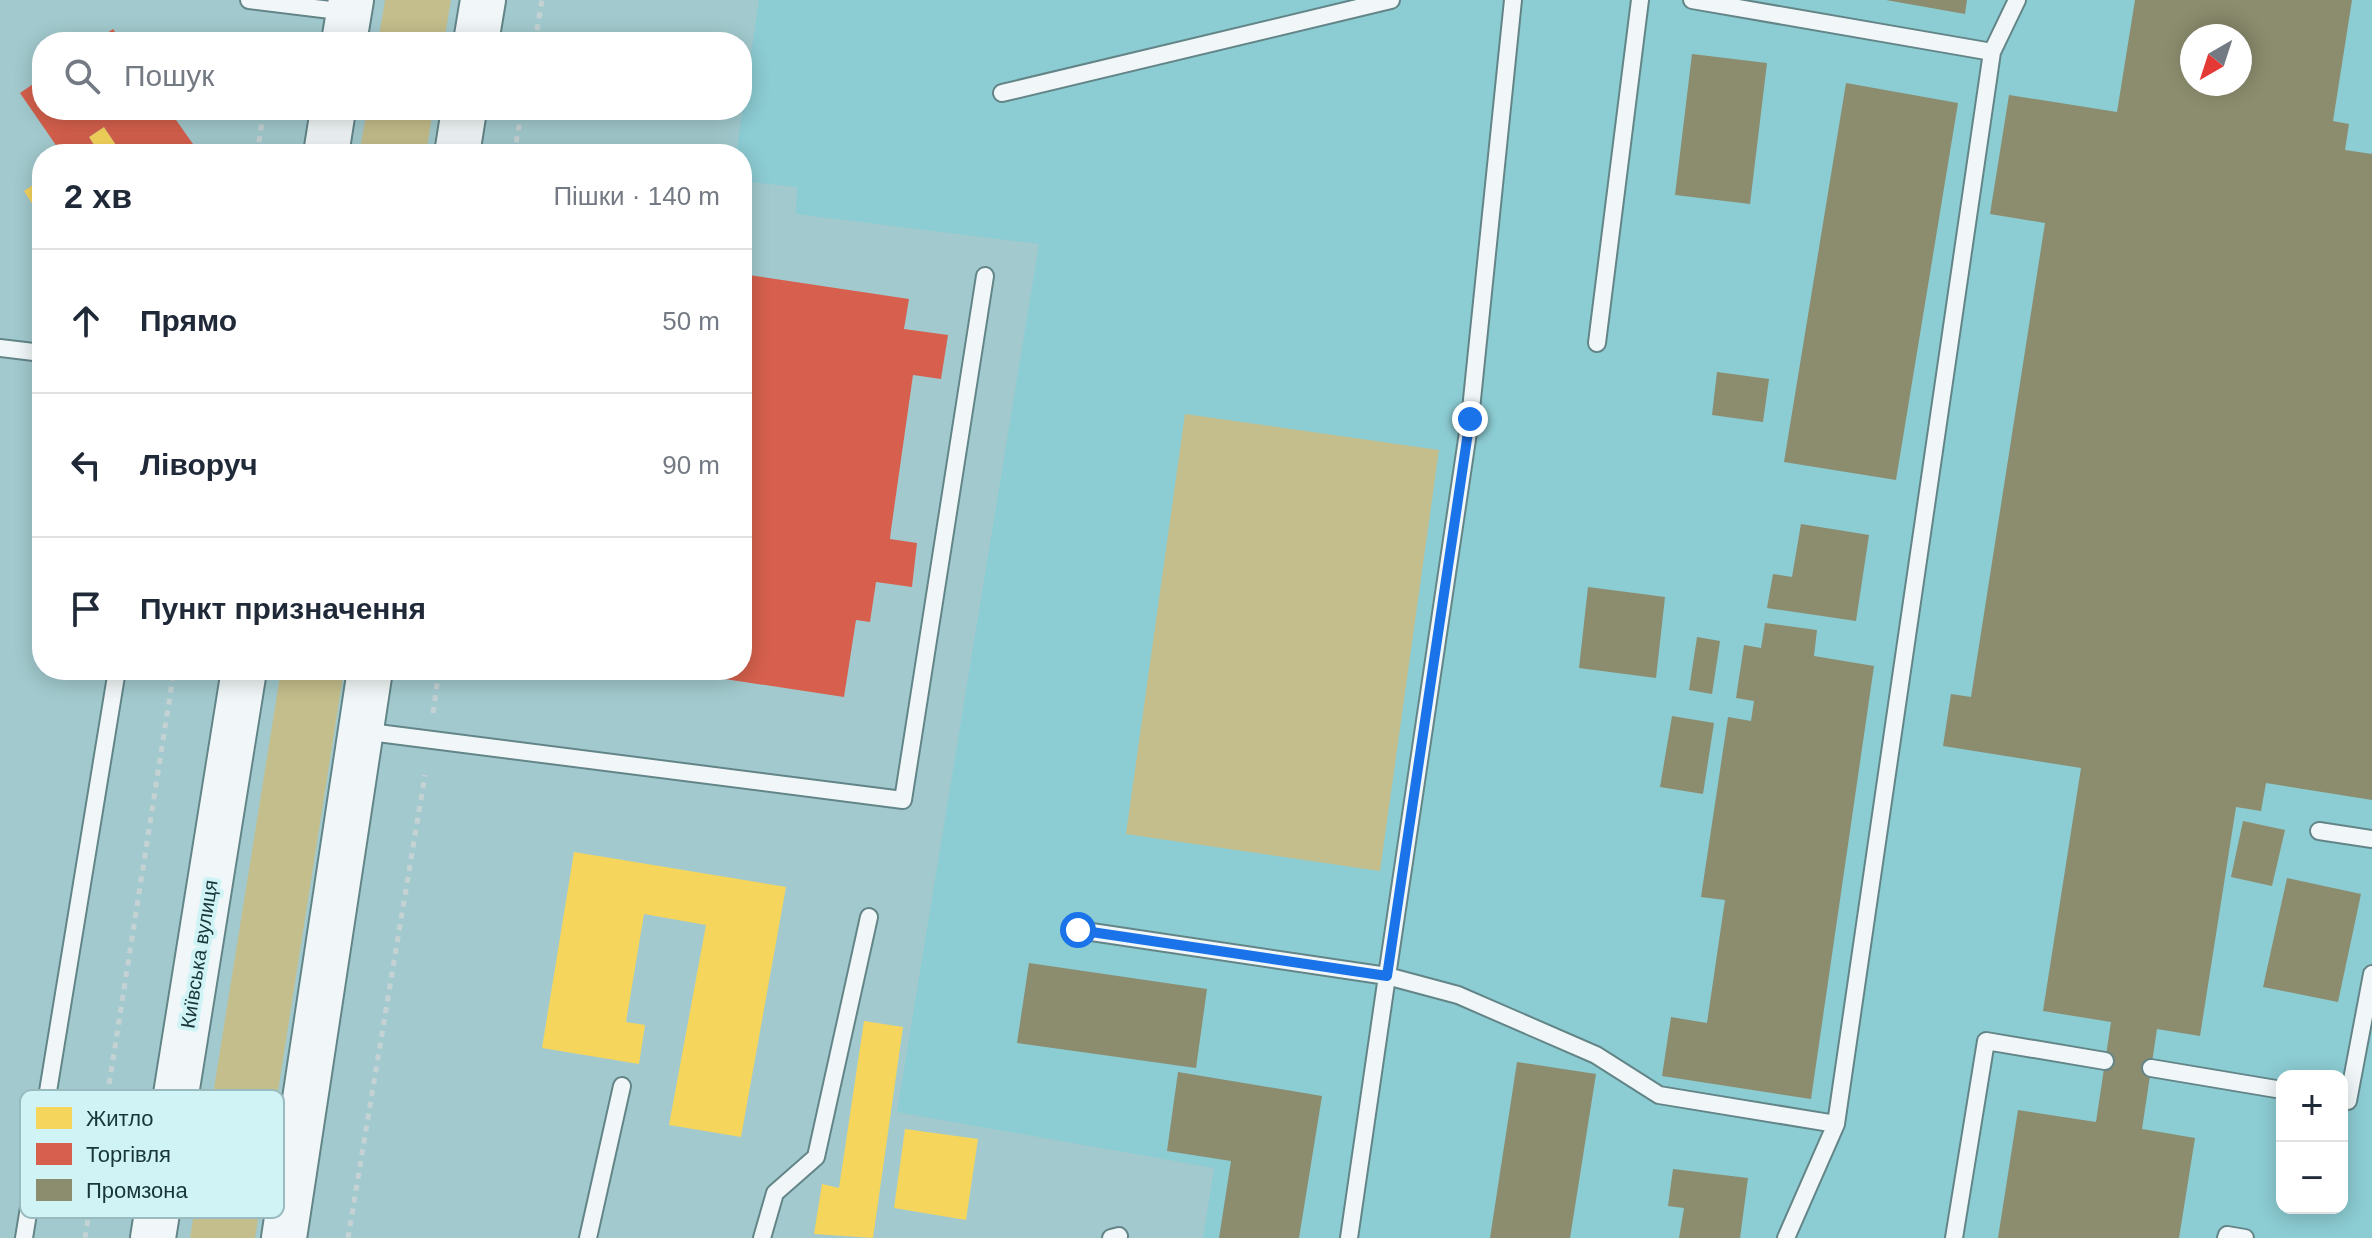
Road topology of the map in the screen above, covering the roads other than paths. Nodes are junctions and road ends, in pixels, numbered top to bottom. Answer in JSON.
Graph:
{"nodes":[{"id":1,"x":249,"y":0,"type":"edge"},
{"id":2,"x":483,"y":0,"type":"edge"},
{"id":3,"x":1391,"y":0,"type":"edge"},
{"id":4,"x":1513,"y":0,"type":"edge"},
{"id":5,"x":1640,"y":0,"type":"edge"},
{"id":6,"x":1692,"y":0,"type":"edge"},
{"id":7,"x":2017,"y":0,"type":"edge"},
{"id":8,"x":348,"y":18,"type":"edge"},
{"id":9,"x":478,"y":32,"type":"edge"},
{"id":10,"x":1992,"y":52,"type":"junction"},
{"id":11,"x":1002,"y":93,"type":"dead end"},
{"id":12,"x":331,"y":120,"type":"edge"},
{"id":13,"x":462,"y":120,"type":"edge"},
{"id":14,"x":328,"y":144,"type":"edge"},
{"id":15,"x":459,"y":144,"type":"edge"},
{"id":16,"x":985,"y":276,"type":"dead end"},
{"id":17,"x":1597,"y":343,"type":"dead end"},
{"id":18,"x":0,"y":348,"type":"edge"},
{"id":19,"x":32,"y":352,"type":"edge"},
{"id":20,"x":115,"y":680,"type":"edge"},
{"id":21,"x":242,"y":680,"type":"edge"},
{"id":22,"x":368,"y":680,"type":"edge"},
{"id":23,"x":360,"y":731,"type":"junction"},
{"id":24,"x":2319,"y":831,"type":"dead end"},
{"id":25,"x":2372,"y":839,"type":"edge"},
{"id":26,"x":869,"y":917,"type":"dead end"},
{"id":27,"x":1078,"y":930,"type":"dead end"},
{"id":28,"x":2372,"y":974,"type":"edge"},
{"id":29,"x":1387,"y":976,"type":"junction"},
{"id":30,"x":2105,"y":1061,"type":"dead end"},
{"id":31,"x":2151,"y":1068,"type":"dead end"},
{"id":32,"x":622,"y":1086,"type":"dead end"},
{"id":33,"x":2276,"y":1089,"type":"edge"},
{"id":34,"x":48,"y":1090,"type":"edge"},
{"id":35,"x":177,"y":1090,"type":"edge"},
{"id":36,"x":2348,"y":1101,"type":"edge"},
{"id":37,"x":1836,"y":1124,"type":"junction"},
{"id":38,"x":27,"y":1218,"type":"edge"},
{"id":39,"x":156,"y":1218,"type":"edge"},
{"id":40,"x":24,"y":1238,"type":"edge"},
{"id":41,"x":153,"y":1238,"type":"edge"},
{"id":42,"x":284,"y":1238,"type":"edge"},
{"id":43,"x":588,"y":1238,"type":"edge"},
{"id":44,"x":762,"y":1238,"type":"edge"},
{"id":45,"x":1349,"y":1238,"type":"edge"},
{"id":46,"x":1786,"y":1238,"type":"edge"},
{"id":47,"x":1954,"y":1238,"type":"edge"},
{"id":48,"x":2226,"y":1238,"type":"edge"},
{"id":49,"x":2245,"y":1238,"type":"edge"}],
"edges":[{"from":1,"to":8,"type":"lane"},
{"from":2,"to":9,"type":"main road"},
{"from":3,"to":11,"type":"lane"},
{"from":4,"to":29,"type":"lane"},
{"from":5,"to":17,"type":"lane"},
{"from":6,"to":10,"type":"lane"},
{"from":7,"to":10,"type":"lane"},
{"from":10,"to":37,"type":"lane"},
{"from":12,"to":14,"type":"main road"},
{"from":13,"to":15,"type":"main road"},
{"from":16,"to":23,"type":"lane"},
{"from":18,"to":19,"type":"lane"},
{"from":20,"to":34,"type":"lane"},
{"from":21,"to":35,"type":"main road","name":"Київська вулиця"},
{"from":22,"to":23,"type":"main road"},
{"from":23,"to":42,"type":"main road"},
{"from":24,"to":25,"type":"lane"},
{"from":26,"to":44,"type":"lane"},
{"from":27,"to":29,"type":"lane"},
{"from":28,"to":36,"type":"lane"},
{"from":29,"to":37,"type":"lane"},
{"from":29,"to":45,"type":"lane"},
{"from":30,"to":47,"type":"lane"},
{"from":31,"to":33,"type":"lane"},
{"from":32,"to":43,"type":"lane"},
{"from":37,"to":46,"type":"lane"},
{"from":38,"to":40,"type":"lane"},
{"from":39,"to":41,"type":"main road","name":"Київська вулиця"},
{"from":48,"to":49,"type":"lane"}]}
